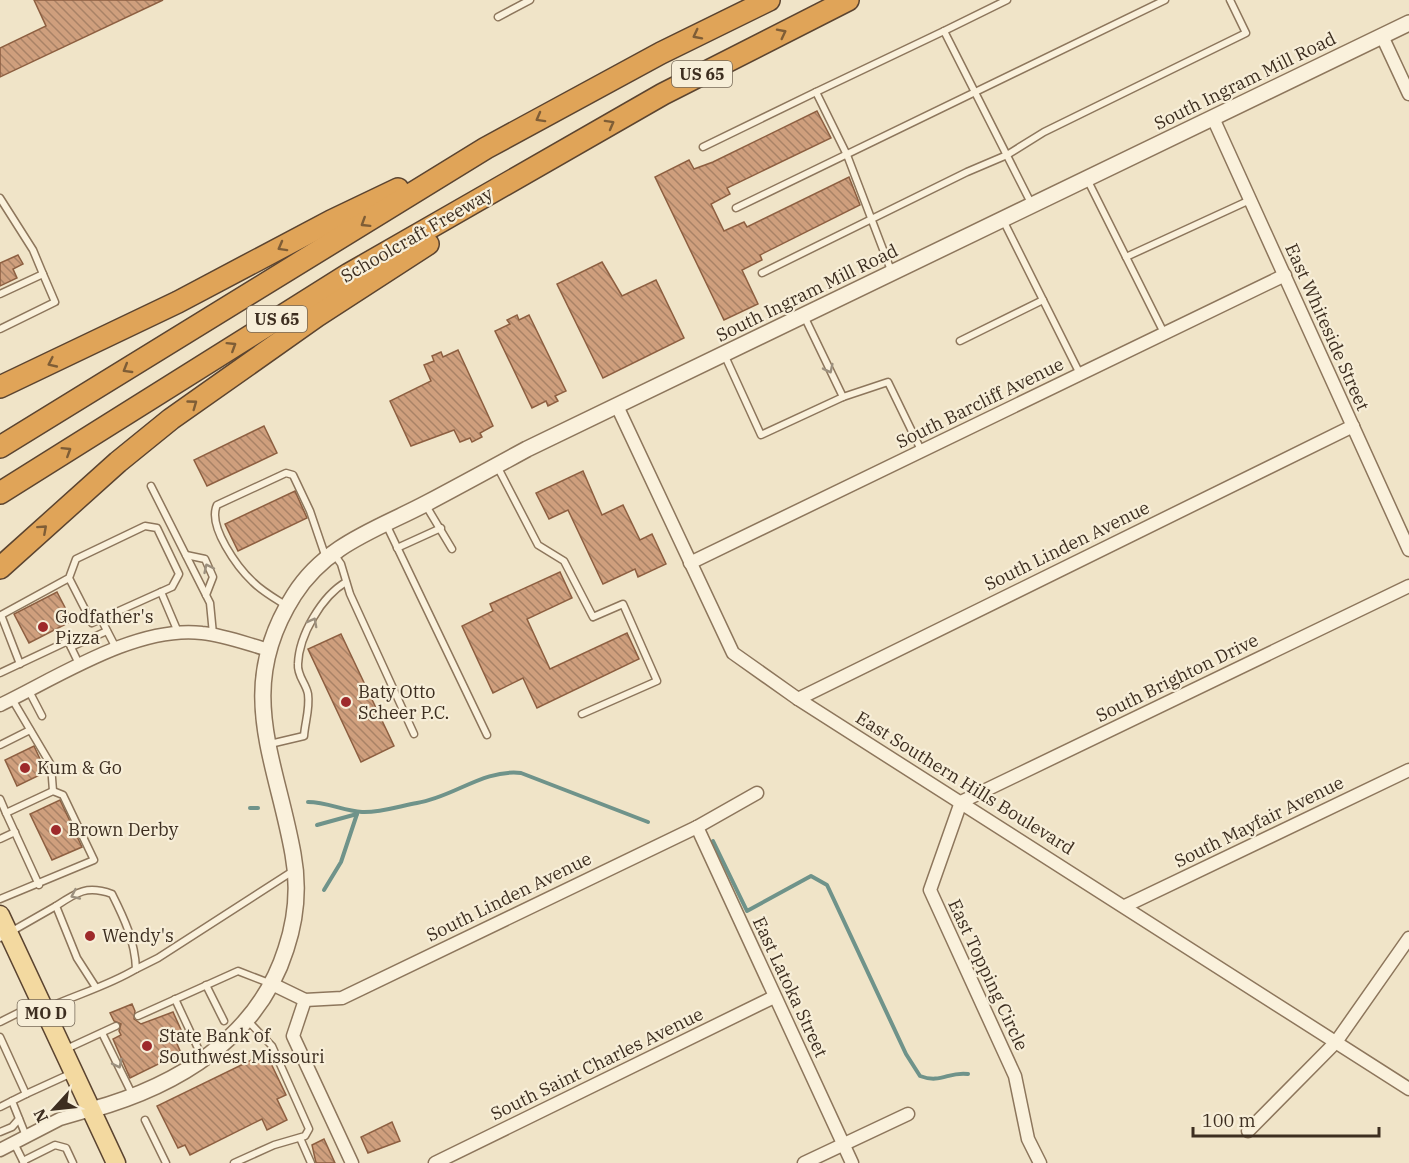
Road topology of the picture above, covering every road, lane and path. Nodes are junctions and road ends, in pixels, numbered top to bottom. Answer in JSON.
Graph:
{"nodes":[{"id":1,"x":530,"y":0,"type":"edge"},
{"id":2,"x":769,"y":0,"type":"edge"},
{"id":3,"x":848,"y":0,"type":"edge"},
{"id":4,"x":1006,"y":0,"type":"edge"},
{"id":5,"x":1165,"y":0,"type":"edge"},
{"id":6,"x":1230,"y":0,"type":"edge"},
{"id":7,"x":498,"y":17,"type":"dead end"},
{"id":8,"x":1409,"y":23,"type":"edge"},
{"id":9,"x":944,"y":31,"type":"junction"},
{"id":10,"x":1382,"y":36,"type":"junction"},
{"id":11,"x":816,"y":92,"type":"junction"},
{"id":12,"x":975,"y":92,"type":"junction"},
{"id":13,"x":1409,"y":94,"type":"edge"},
{"id":14,"x":1213,"y":118,"type":"junction"},
{"id":15,"x":703,"y":147,"type":"dead end"},
{"id":16,"x":486,"y":148,"type":"junction"},
{"id":17,"x":559,"y":153,"type":"junction"},
{"id":18,"x":847,"y":155,"type":"junction"},
{"id":19,"x":1006,"y":155,"type":"junction"},
{"id":20,"x":1087,"y":179,"type":"junction"},
{"id":21,"x":0,"y":198,"type":"edge"},
{"id":22,"x":1250,"y":200,"type":"junction"},
{"id":23,"x":1033,"y":206,"type":"junction"},
{"id":24,"x":736,"y":208,"type":"dead end"},
{"id":25,"x":873,"y":219,"type":"junction"},
{"id":26,"x":1003,"y":220,"type":"junction"},
{"id":27,"x":1126,"y":257,"type":"junction"},
{"id":28,"x":762,"y":273,"type":"dead end"},
{"id":29,"x":892,"y":273,"type":"junction"},
{"id":30,"x":43,"y":274,"type":"junction"},
{"id":31,"x":1285,"y":275,"type":"junction"},
{"id":32,"x":0,"y":294,"type":"edge"},
{"id":33,"x":1043,"y":300,"type":"junction"},
{"id":34,"x":804,"y":316,"type":"junction"},
{"id":35,"x":0,"y":329,"type":"edge"},
{"id":36,"x":1165,"y":333,"type":"junction"},
{"id":37,"x":960,"y":341,"type":"dead end"},
{"id":38,"x":724,"y":354,"type":"junction"},
{"id":39,"x":1080,"y":374,"type":"junction"},
{"id":40,"x":0,"y":387,"type":"edge"},
{"id":41,"x":843,"y":397,"type":"junction"},
{"id":42,"x":616,"y":406,"type":"junction"},
{"id":43,"x":1353,"y":426,"type":"junction"},
{"id":44,"x":0,"y":447,"type":"edge"},
{"id":45,"x":921,"y":451,"type":"junction"},
{"id":46,"x":497,"y":465,"type":"junction"},
{"id":47,"x":151,"y":486,"type":"dead end"},
{"id":48,"x":0,"y":493,"type":"edge"},
{"id":49,"x":425,"y":504,"type":"junction"},
{"id":50,"x":386,"y":524,"type":"junction"},
{"id":51,"x":441,"y":528,"type":"junction"},
{"id":52,"x":398,"y":548,"type":"junction"},
{"id":53,"x":452,"y":549,"type":"dead end"},
{"id":54,"x":1409,"y":550,"type":"edge"},
{"id":55,"x":186,"y":555,"type":"junction"},
{"id":56,"x":330,"y":557,"type":"junction"},
{"id":57,"x":690,"y":563,"type":"junction"},
{"id":58,"x":0,"y":568,"type":"edge"},
{"id":59,"x":192,"y":568,"type":"junction"},
{"id":60,"x":179,"y":574,"type":"junction"},
{"id":61,"x":69,"y":578,"type":"junction"},
{"id":62,"x":346,"y":582,"type":"junction"},
{"id":63,"x":1409,"y":586,"type":"edge"},
{"id":64,"x":161,"y":592,"type":"junction"},
{"id":65,"x":206,"y":595,"type":"junction"},
{"id":66,"x":288,"y":606,"type":"junction"},
{"id":67,"x":101,"y":619,"type":"junction"},
{"id":68,"x":107,"y":631,"type":"junction"},
{"id":69,"x":178,"y":632,"type":"junction"},
{"id":70,"x":213,"y":635,"type":"junction"},
{"id":71,"x":71,"y":648,"type":"junction"},
{"id":72,"x":116,"y":649,"type":"junction"},
{"id":73,"x":269,"y":650,"type":"junction"},
{"id":74,"x":21,"y":664,"type":"junction"},
{"id":75,"x":80,"y":666,"type":"junction"},
{"id":76,"x":0,"y":673,"type":"edge"},
{"id":77,"x":29,"y":691,"type":"junction"},
{"id":78,"x":12,"y":699,"type":"junction"},
{"id":79,"x":798,"y":699,"type":"junction"},
{"id":80,"x":0,"y":705,"type":"edge"},
{"id":81,"x":582,"y":714,"type":"dead end"},
{"id":82,"x":42,"y":716,"type":"dead end"},
{"id":83,"x":30,"y":730,"type":"junction"},
{"id":84,"x":414,"y":734,"type":"dead end"},
{"id":85,"x":487,"y":735,"type":"dead end"},
{"id":86,"x":0,"y":745,"type":"edge"},
{"id":87,"x":267,"y":745,"type":"junction"},
{"id":88,"x":1409,"y":770,"type":"edge"},
{"id":89,"x":53,"y":791,"type":"junction"},
{"id":90,"x":757,"y":793,"type":"dead end"},
{"id":91,"x":0,"y":799,"type":"edge"},
{"id":92,"x":961,"y":802,"type":"junction"},
{"id":93,"x":6,"y":813,"type":"junction"},
{"id":94,"x":697,"y":826,"type":"junction"},
{"id":95,"x":15,"y":832,"type":"junction"},
{"id":96,"x":0,"y":839,"type":"edge"},
{"id":97,"x":295,"y":870,"type":"junction"},
{"id":98,"x":39,"y":885,"type":"junction"},
{"id":99,"x":0,"y":898,"type":"edge"},
{"id":100,"x":57,"y":906,"type":"junction"},
{"id":101,"x":1125,"y":906,"type":"junction"},
{"id":102,"x":0,"y":915,"type":"edge"},
{"id":103,"x":5,"y":935,"type":"edge"},
{"id":104,"x":1409,"y":938,"type":"edge"},
{"id":105,"x":136,"y":969,"type":"junction"},
{"id":106,"x":272,"y":984,"type":"junction"},
{"id":107,"x":206,"y":985,"type":"junction"},
{"id":108,"x":95,"y":986,"type":"junction"},
{"id":109,"x":774,"y":997,"type":"junction"},
{"id":110,"x":175,"y":999,"type":"junction"},
{"id":111,"x":305,"y":1000,"type":"junction"},
{"id":112,"x":42,"y":1005,"type":"junction"},
{"id":113,"x":138,"y":1016,"type":"dead end"},
{"id":114,"x":224,"y":1021,"type":"dead end"},
{"id":115,"x":248,"y":1021,"type":"junction"},
{"id":116,"x":0,"y":1022,"type":"edge"},
{"id":117,"x":116,"y":1026,"type":"dead end"},
{"id":118,"x":102,"y":1033,"type":"junction"},
{"id":119,"x":0,"y":1037,"type":"edge"},
{"id":120,"x":1336,"y":1042,"type":"junction"},
{"id":121,"x":63,"y":1050,"type":"junction"},
{"id":122,"x":204,"y":1060,"type":"junction"},
{"id":123,"x":73,"y":1073,"type":"junction"},
{"id":124,"x":1409,"y":1089,"type":"edge"},
{"id":125,"x":26,"y":1094,"type":"junction"},
{"id":126,"x":133,"y":1096,"type":"junction"},
{"id":127,"x":12,"y":1101,"type":"junction"},
{"id":128,"x":0,"y":1107,"type":"edge"},
{"id":129,"x":91,"y":1110,"type":"junction"},
{"id":130,"x":908,"y":1113,"type":"dead end"},
{"id":131,"x":19,"y":1119,"type":"junction"},
{"id":132,"x":145,"y":1120,"type":"dead end"},
{"id":133,"x":1248,"y":1131,"type":"dead end"},
{"id":134,"x":0,"y":1132,"type":"edge"},
{"id":135,"x":27,"y":1137,"type":"junction"},
{"id":136,"x":300,"y":1138,"type":"junction"},
{"id":137,"x":14,"y":1143,"type":"junction"},
{"id":138,"x":844,"y":1144,"type":"junction"},
{"id":139,"x":0,"y":1150,"type":"edge"},
{"id":140,"x":24,"y":1162,"type":"edge"},
{"id":141,"x":73,"y":1163,"type":"edge"},
{"id":142,"x":116,"y":1163,"type":"edge"},
{"id":143,"x":166,"y":1163,"type":"edge"},
{"id":144,"x":234,"y":1163,"type":"edge"},
{"id":145,"x":311,"y":1163,"type":"edge"},
{"id":146,"x":352,"y":1163,"type":"edge"},
{"id":147,"x":435,"y":1163,"type":"edge"},
{"id":148,"x":804,"y":1163,"type":"edge"},
{"id":149,"x":852,"y":1163,"type":"edge"},
{"id":150,"x":1040,"y":1163,"type":"edge"}],
"edges":[{"from":1,"to":7,"type":"lane"},
{"from":2,"to":16,"type":"highway","name":"Schoolcraft Freeway","number":"US 65","one_way":true},
{"from":17,"to":3,"type":"highway","name":"Schoolcraft Freeway","number":"US 65","one_way":true},
{"from":4,"to":9,"type":"lane"},
{"from":5,"to":12,"type":"lane"},
{"from":6,"to":19,"type":"lane"},
{"from":8,"to":10,"type":"street","name":"South Ingram Mill Road"},
{"from":9,"to":11,"type":"lane"},
{"from":9,"to":12,"type":"lane"},
{"from":10,"to":13,"type":"street"},
{"from":10,"to":14,"type":"street","name":"South Ingram Mill Road"},
{"from":11,"to":15,"type":"lane"},
{"from":11,"to":18,"type":"lane"},
{"from":12,"to":18,"type":"lane"},
{"from":12,"to":19,"type":"lane"},
{"from":14,"to":20,"type":"street","name":"South Ingram Mill Road"},
{"from":14,"to":22,"type":"street","name":"East Whiteside Street"},
{"from":16,"to":40,"type":"highway","one_way":true},
{"from":16,"to":44,"type":"highway","name":"Schoolcraft Freeway","number":"US 65","one_way":true},
{"from":48,"to":17,"type":"highway","name":"Schoolcraft Freeway","number":"US 65","one_way":true},
{"from":58,"to":17,"type":"highway","one_way":true},
{"from":18,"to":24,"type":"lane"},
{"from":18,"to":25,"type":"lane"},
{"from":19,"to":23,"type":"lane"},
{"from":19,"to":25,"type":"lane"},
{"from":20,"to":23,"type":"street","name":"South Ingram Mill Road"},
{"from":20,"to":27,"type":"lane"},
{"from":21,"to":30,"type":"lane"},
{"from":22,"to":27,"type":"lane"},
{"from":22,"to":31,"type":"street","name":"East Whiteside Street"},
{"from":23,"to":26,"type":"street","name":"South Ingram Mill Road"},
{"from":25,"to":28,"type":"lane"},
{"from":25,"to":29,"type":"lane"},
{"from":26,"to":29,"type":"street","name":"South Ingram Mill Road"},
{"from":26,"to":33,"type":"lane"},
{"from":27,"to":36,"type":"lane"},
{"from":29,"to":34,"type":"street","name":"South Ingram Mill Road"},
{"from":30,"to":32,"type":"lane"},
{"from":30,"to":35,"type":"lane"},
{"from":31,"to":36,"type":"street","name":"South Barcliff Avenue"},
{"from":31,"to":43,"type":"street","name":"East Whiteside Street"},
{"from":33,"to":37,"type":"lane"},
{"from":33,"to":39,"type":"lane"},
{"from":34,"to":38,"type":"street","name":"South Ingram Mill Road"},
{"from":34,"to":41,"type":"lane","one_way":true},
{"from":36,"to":39,"type":"street","name":"South Barcliff Avenue"},
{"from":38,"to":41,"type":"lane"},
{"from":38,"to":42,"type":"street","name":"South Ingram Mill Road"},
{"from":39,"to":45,"type":"street","name":"South Barcliff Avenue"},
{"from":41,"to":45,"type":"lane"},
{"from":42,"to":46,"type":"street","name":"South Ingram Mill Road"},
{"from":42,"to":57,"type":"street","name":"East Southern Hills Boulevard"},
{"from":43,"to":54,"type":"street","name":"East Whiteside Street"},
{"from":43,"to":79,"type":"street","name":"South Linden Avenue"},
{"from":45,"to":57,"type":"street","name":"South Barcliff Avenue"},
{"from":46,"to":49,"type":"street","name":"South Ingram Mill Road"},
{"from":46,"to":81,"type":"lane"},
{"from":47,"to":55,"type":"lane"},
{"from":49,"to":50,"type":"street","name":"South Ingram Mill Road"},
{"from":49,"to":51,"type":"lane"},
{"from":50,"to":52,"type":"lane"},
{"from":50,"to":56,"type":"street","name":"South Ingram Mill Road"},
{"from":51,"to":52,"type":"lane"},
{"from":51,"to":53,"type":"lane"},
{"from":52,"to":85,"type":"lane"},
{"from":55,"to":59,"type":"lane"},
{"from":65,"to":55,"type":"lane","one_way":true},
{"from":56,"to":62,"type":"lane"},
{"from":56,"to":66,"type":"street","name":"South Ingram Mill Road"},
{"from":56,"to":66,"type":"lane"},
{"from":57,"to":79,"type":"street","name":"East Southern Hills Boulevard"},
{"from":59,"to":60,"type":"lane"},
{"from":59,"to":65,"type":"lane"},
{"from":60,"to":61,"type":"lane"},
{"from":60,"to":64,"type":"lane"},
{"from":61,"to":67,"type":"lane"},
{"from":61,"to":74,"type":"lane"},
{"from":62,"to":84,"type":"lane"},
{"from":87,"to":62,"type":"lane","one_way":true},
{"from":63,"to":92,"type":"street","name":"South Brighton Drive"},
{"from":64,"to":67,"type":"lane"},
{"from":64,"to":69,"type":"lane"},
{"from":65,"to":70,"type":"lane"},
{"from":66,"to":73,"type":"street","name":"South Ingram Mill Road"},
{"from":67,"to":68,"type":"lane"},
{"from":68,"to":71,"type":"lane"},
{"from":68,"to":72,"type":"lane"},
{"from":69,"to":70,"type":"street"},
{"from":69,"to":72,"type":"street"},
{"from":70,"to":73,"type":"street"},
{"from":71,"to":74,"type":"lane"},
{"from":71,"to":75,"type":"lane"},
{"from":72,"to":75,"type":"street"},
{"from":73,"to":87,"type":"street","name":"South Ingram Mill Road"},
{"from":74,"to":76,"type":"lane"},
{"from":75,"to":77,"type":"street"},
{"from":77,"to":78,"type":"street"},
{"from":77,"to":82,"type":"lane"},
{"from":78,"to":80,"type":"street"},
{"from":78,"to":83,"type":"lane"},
{"from":79,"to":92,"type":"street","name":"East Southern Hills Boulevard"},
{"from":83,"to":86,"type":"lane"},
{"from":83,"to":89,"type":"lane"},
{"from":87,"to":97,"type":"street","name":"South Ingram Mill Road"},
{"from":88,"to":101,"type":"street","name":"South Mayfair Avenue"},
{"from":89,"to":93,"type":"lane"},
{"from":89,"to":98,"type":"lane"},
{"from":90,"to":94,"type":"street","name":"South Linden Avenue"},
{"from":91,"to":93,"type":"lane"},
{"from":92,"to":101,"type":"street","name":"East Southern Hills Boulevard"},
{"from":92,"to":150,"type":"street","name":"East Topping Circle"},
{"from":93,"to":95,"type":"lane"},
{"from":94,"to":109,"type":"street","name":"East Latoka Street"},
{"from":94,"to":111,"type":"street","name":"South Linden Avenue"},
{"from":95,"to":96,"type":"lane"},
{"from":95,"to":98,"type":"lane"},
{"from":97,"to":105,"type":"lane"},
{"from":97,"to":106,"type":"street","name":"South Ingram Mill Road"},
{"from":98,"to":99,"type":"lane"},
{"from":100,"to":103,"type":"lane"},
{"from":105,"to":100,"type":"lane","one_way":true},
{"from":100,"to":108,"type":"lane"},
{"from":101,"to":120,"type":"street","name":"East Southern Hills Boulevard"},
{"from":102,"to":103,"type":"main road","number":"MO D"},
{"from":103,"to":112,"type":"main road","number":"MO D"},
{"from":104,"to":120,"type":"street"},
{"from":105,"to":108,"type":"lane"},
{"from":106,"to":107,"type":"lane"},
{"from":106,"to":111,"type":"street","name":"South Linden Avenue"},
{"from":106,"to":115,"type":"street","name":"South Ingram Mill Road"},
{"from":107,"to":110,"type":"lane"},
{"from":107,"to":114,"type":"lane"},
{"from":108,"to":112,"type":"lane"},
{"from":109,"to":138,"type":"street","name":"East Latoka Street"},
{"from":109,"to":147,"type":"street","name":"South Saint Charles Avenue"},
{"from":110,"to":113,"type":"lane"},
{"from":110,"to":122,"type":"lane"},
{"from":111,"to":146,"type":"street"},
{"from":112,"to":116,"type":"lane"},
{"from":112,"to":121,"type":"main road","number":"MO D"},
{"from":115,"to":122,"type":"street","name":"South Ingram Mill Road"},
{"from":115,"to":136,"type":"lane"},
{"from":117,"to":118,"type":"lane"},
{"from":118,"to":121,"type":"lane"},
{"from":118,"to":126,"type":"lane","one_way":true},
{"from":119,"to":125,"type":"lane"},
{"from":120,"to":124,"type":"street","name":"East Southern Hills Boulevard"},
{"from":120,"to":133,"type":"street"},
{"from":121,"to":123,"type":"main road","number":"MO D"},
{"from":122,"to":126,"type":"street","name":"South Ingram Mill Road"},
{"from":123,"to":125,"type":"lane"},
{"from":123,"to":129,"type":"main road","number":"MO D"},
{"from":125,"to":127,"type":"lane"},
{"from":126,"to":129,"type":"street","name":"South Ingram Mill Road"},
{"from":127,"to":128,"type":"lane"},
{"from":127,"to":131,"type":"lane"},
{"from":129,"to":135,"type":"street"},
{"from":129,"to":142,"type":"main road","number":"MO D"},
{"from":130,"to":138,"type":"street"},
{"from":131,"to":134,"type":"lane"},
{"from":131,"to":135,"type":"lane"},
{"from":132,"to":143,"type":"lane"},
{"from":135,"to":137,"type":"street"},
{"from":136,"to":144,"type":"lane"},
{"from":136,"to":145,"type":"lane"},
{"from":137,"to":139,"type":"street"},
{"from":137,"to":140,"type":"lane"},
{"from":138,"to":148,"type":"street"},
{"from":138,"to":149,"type":"street","name":"East Latoka Street"},
{"from":140,"to":141,"type":"lane"}]}
